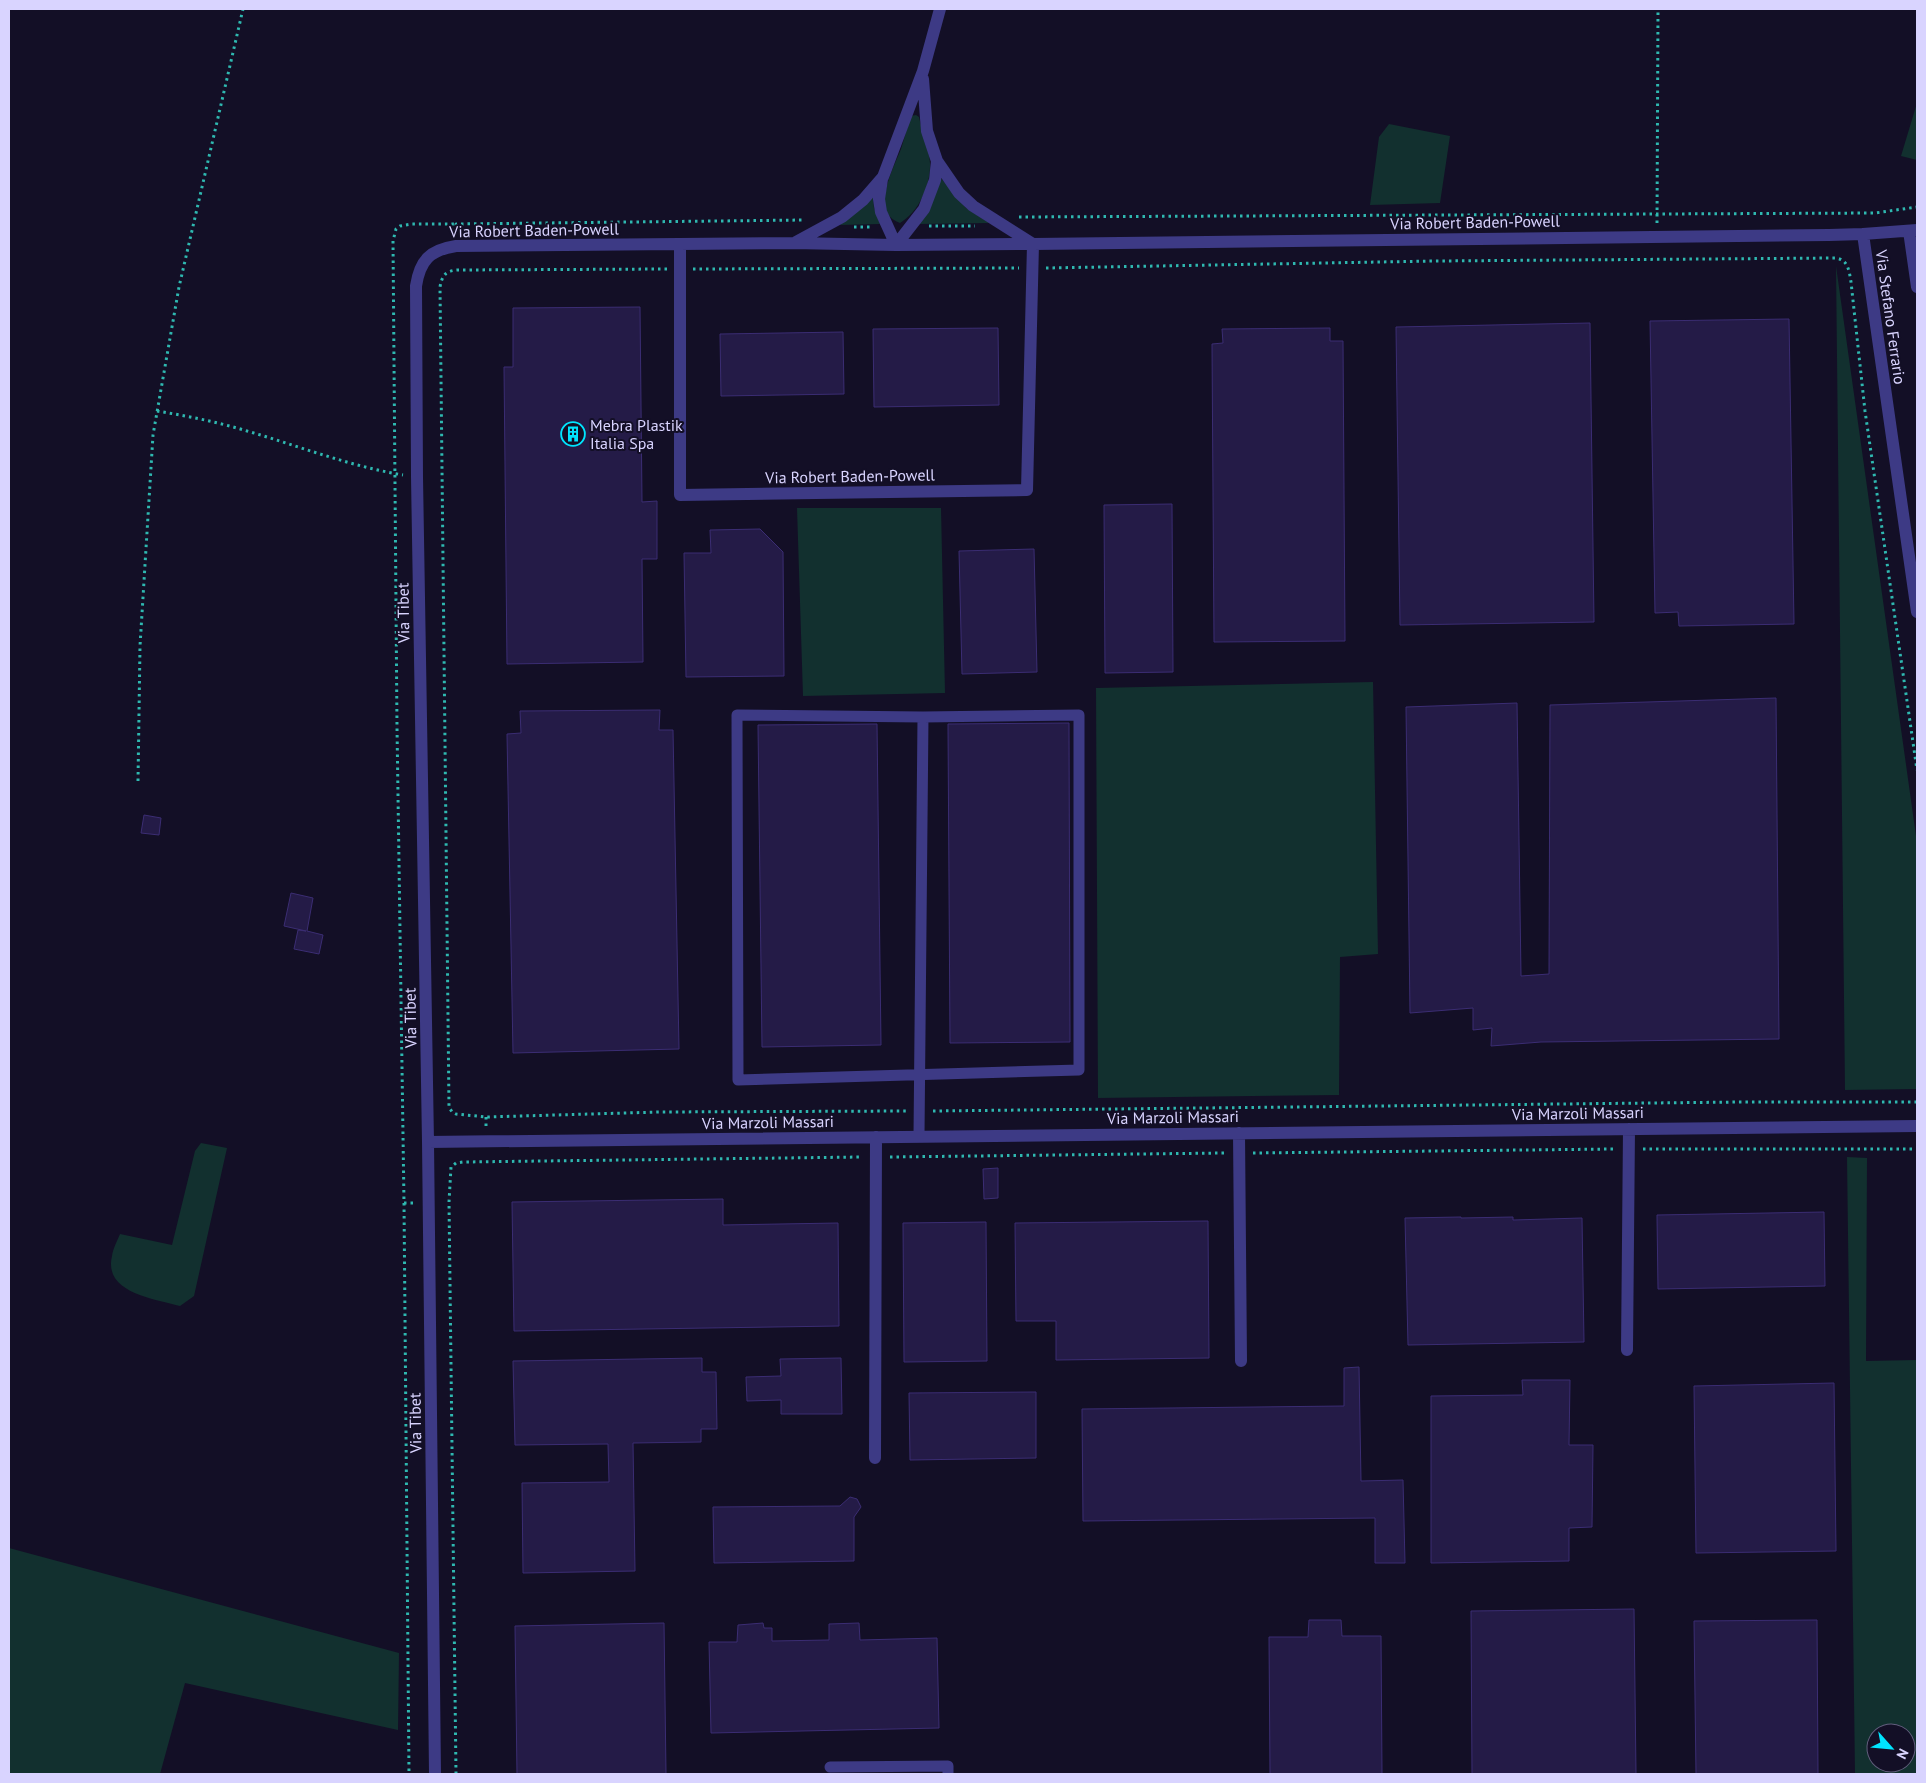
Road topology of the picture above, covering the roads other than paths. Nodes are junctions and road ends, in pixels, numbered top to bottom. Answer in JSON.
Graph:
{"nodes":[{"id":1,"x":940,"y":9,"type":"edge"},
{"id":2,"x":923,"y":71,"type":"junction"},
{"id":3,"x":937,"y":161,"type":"junction"},
{"id":4,"x":882,"y":177,"type":"junction"},
{"id":5,"x":1913,"y":230,"type":"edge"},
{"id":6,"x":1863,"y":234,"type":"junction"},
{"id":7,"x":793,"y":243,"type":"junction"},
{"id":8,"x":680,"y":244,"type":"junction"},
{"id":9,"x":1033,"y":244,"type":"junction"},
{"id":10,"x":896,"y":245,"type":"junction"},
{"id":11,"x":424,"y":262,"type":"joint"},
{"id":12,"x":1917,"y":287,"type":"edge"},
{"id":13,"x":1917,"y":612,"type":"edge"},
{"id":14,"x":923,"y":717,"type":"junction"},
{"id":15,"x":920,"y":1074,"type":"junction"},
{"id":16,"x":1917,"y":1126,"type":"edge"},
{"id":17,"x":1629,"y":1129,"type":"junction"},
{"id":18,"x":1239,"y":1133,"type":"junction"},
{"id":19,"x":919,"y":1136,"type":"junction"},
{"id":20,"x":876,"y":1137,"type":"junction"},
{"id":21,"x":428,"y":1142,"type":"junction"},
{"id":22,"x":1626,"y":1350,"type":"dead end"},
{"id":23,"x":1241,"y":1361,"type":"dead end"},
{"id":24,"x":875,"y":1458,"type":"dead end"},
{"id":25,"x":830,"y":1767,"type":"dead end"},
{"id":26,"x":435,"y":1774,"type":"edge"},
{"id":27,"x":948,"y":1774,"type":"edge"}],
"edges":[{"from":1,"to":2,"type":"street"},
{"from":2,"to":3,"type":"street"},
{"from":2,"to":4,"type":"street"},
{"from":3,"to":9,"type":"street"},
{"from":3,"to":10,"type":"street"},
{"from":4,"to":7,"type":"street"},
{"from":4,"to":10,"type":"street"},
{"from":5,"to":6,"type":"street","name":"Via Robert Baden-Powell"},
{"from":5,"to":12,"type":"street","name":"Via Stefano Ferrario"},
{"from":6,"to":9,"type":"street","name":"Via Robert Baden-Powell"},
{"from":6,"to":13,"type":"street","name":"Via Stefano Ferrario"},
{"from":7,"to":8,"type":"street","name":"Via Robert Baden-Powell"},
{"from":7,"to":10,"type":"street","name":"Via Robert Baden-Powell"},
{"from":8,"to":9,"type":"street","name":"Via Robert Baden-Powell"},
{"from":8,"to":11,"type":"street","name":"Via Robert Baden-Powell"},
{"from":9,"to":10,"type":"street","name":"Via Robert Baden-Powell"},
{"from":11,"to":21,"type":"street","name":"Via Tibet"},
{"from":14,"to":15,"type":"lane"},
{"from":14,"to":15,"type":"lane"},
{"from":14,"to":15,"type":"lane"},
{"from":15,"to":19,"type":"lane"},
{"from":16,"to":17,"type":"street","name":"Via Marzoli Massari"},
{"from":17,"to":18,"type":"street","name":"Via Marzoli Massari"},
{"from":17,"to":22,"type":"street"},
{"from":18,"to":19,"type":"street","name":"Via Marzoli Massari"},
{"from":18,"to":23,"type":"street"},
{"from":19,"to":20,"type":"street","name":"Via Marzoli Massari"},
{"from":20,"to":21,"type":"street","name":"Via Marzoli Massari"},
{"from":20,"to":24,"type":"street"},
{"from":21,"to":26,"type":"street","name":"Via Tibet"},
{"from":25,"to":27,"type":"lane"}]}
